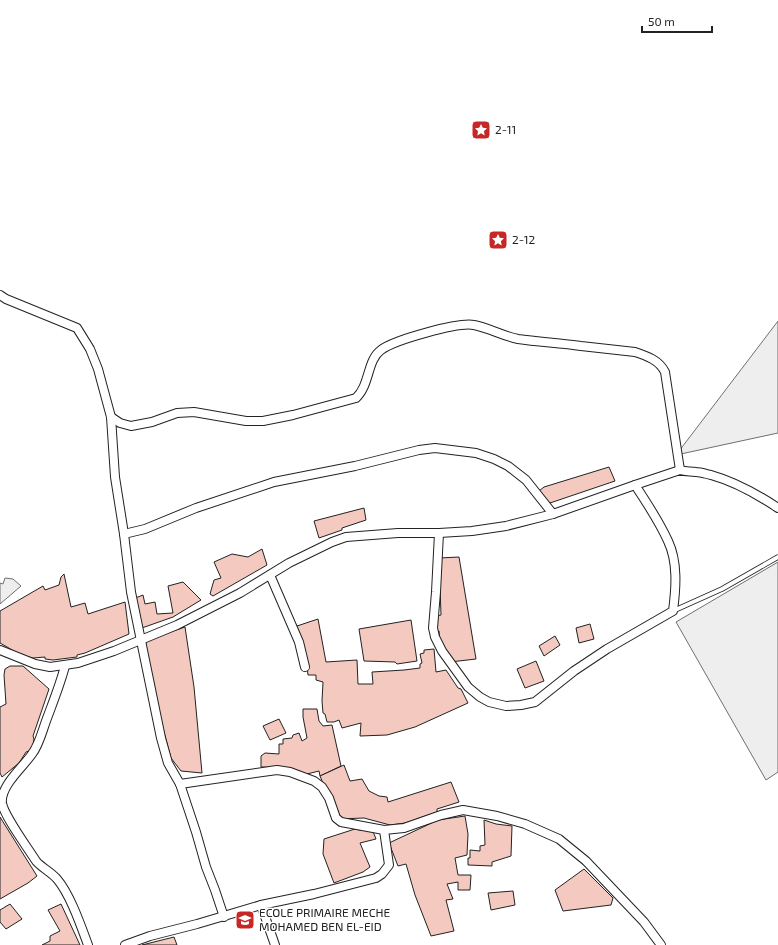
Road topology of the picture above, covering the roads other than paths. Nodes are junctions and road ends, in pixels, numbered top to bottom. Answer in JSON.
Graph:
{"nodes":[{"id":1,"x":0,"y":296,"type":"edge"},
{"id":2,"x":111,"y":417,"type":"junction"},
{"id":3,"x":680,"y":470,"type":"junction"},
{"id":4,"x":635,"y":484,"type":"junction"},
{"id":5,"x":778,"y":508,"type":"edge"},
{"id":6,"x":553,"y":514,"type":"junction"},
{"id":7,"x":438,"y":533,"type":"junction"},
{"id":8,"x":124,"y":534,"type":"junction"},
{"id":9,"x":778,"y":557,"type":"edge"},
{"id":10,"x":270,"y":575,"type":"junction"},
{"id":11,"x":673,"y":611,"type":"junction"},
{"id":12,"x":140,"y":640,"type":"junction"},
{"id":13,"x":0,"y":650,"type":"edge"},
{"id":14,"x":65,"y":666,"type":"junction"},
{"id":15,"x":305,"y":667,"type":"dead end"},
{"id":16,"x":180,"y":784,"type":"junction"},
{"id":17,"x":1,"y":803,"type":"edge"},
{"id":18,"x":384,"y":830,"type":"junction"},
{"id":19,"x":260,"y":905,"type":"junction"},
{"id":20,"x":224,"y":917,"type":"junction"},
{"id":21,"x":88,"y":945,"type":"edge"},
{"id":22,"x":125,"y":945,"type":"edge"},
{"id":23,"x":275,"y":945,"type":"edge"},
{"id":24,"x":661,"y":945,"type":"edge"}],
"edges":[{"from":1,"to":2,"type":"street"},
{"from":2,"to":3,"type":"street"},
{"from":2,"to":8,"type":"street"},
{"from":3,"to":4,"type":"street"},
{"from":3,"to":5,"type":"street"},
{"from":4,"to":6,"type":"street"},
{"from":4,"to":11,"type":"street"},
{"from":6,"to":7,"type":"street"},
{"from":6,"to":8,"type":"street"},
{"from":7,"to":10,"type":"street"},
{"from":7,"to":11,"type":"street"},
{"from":8,"to":12,"type":"street"},
{"from":9,"to":11,"type":"lane"},
{"from":10,"to":12,"type":"street"},
{"from":10,"to":15,"type":"street"},
{"from":12,"to":14,"type":"street"},
{"from":12,"to":16,"type":"street"},
{"from":13,"to":14,"type":"street"},
{"from":14,"to":17,"type":"street"},
{"from":16,"to":18,"type":"street"},
{"from":16,"to":20,"type":"street"},
{"from":17,"to":21,"type":"street"},
{"from":18,"to":19,"type":"street"},
{"from":18,"to":24,"type":"street"},
{"from":19,"to":20,"type":"street"},
{"from":19,"to":23,"type":"street"},
{"from":20,"to":22,"type":"street"}]}
